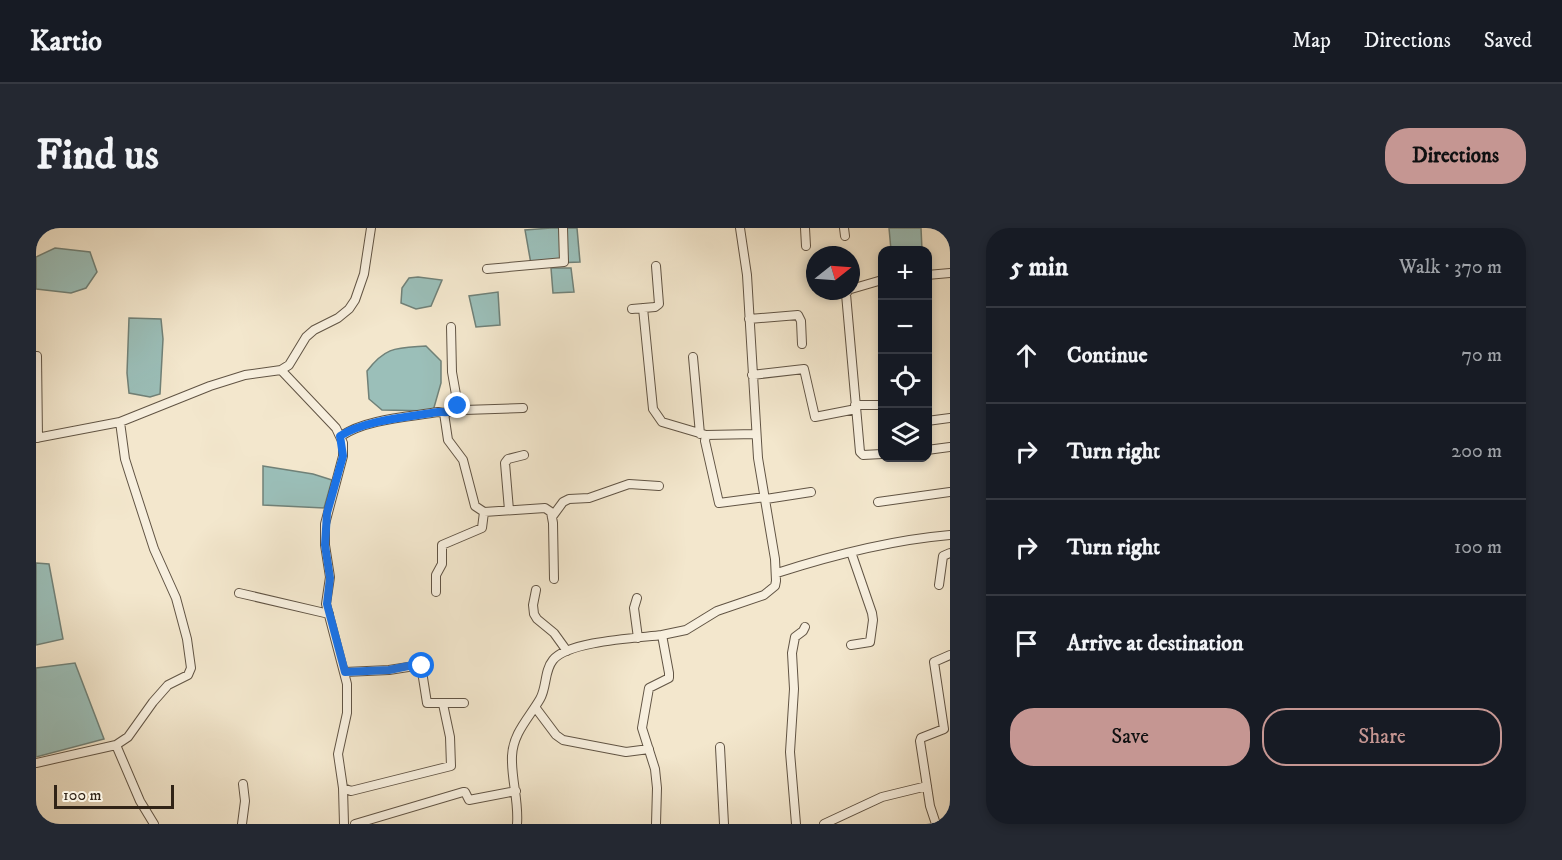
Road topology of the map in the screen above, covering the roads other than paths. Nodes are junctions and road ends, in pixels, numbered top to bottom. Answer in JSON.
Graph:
{"nodes":[{"id":1,"x":371,"y":228,"type":"edge"},
{"id":2,"x":563,"y":228,"type":"edge"},
{"id":3,"x":740,"y":228,"type":"edge"},
{"id":4,"x":804,"y":228,"type":"edge"},
{"id":5,"x":806,"y":246,"type":"dead end"},
{"id":6,"x":656,"y":266,"type":"dead end"},
{"id":7,"x":487,"y":269,"type":"dead end"},
{"id":8,"x":950,"y":273,"type":"edge"},
{"id":9,"x":932,"y":274,"type":"edge"},
{"id":10,"x":878,"y":281,"type":"edge"},
{"id":11,"x":860,"y":287,"type":"edge"},
{"id":12,"x":846,"y":300,"type":"edge"},
{"id":13,"x":643,"y":308,"type":"junction"},
{"id":14,"x":632,"y":309,"type":"dead end"},
{"id":15,"x":749,"y":320,"type":"junction"},
{"id":16,"x":451,"y":327,"type":"dead end"},
{"id":17,"x":802,"y":344,"type":"dead end"},
{"id":18,"x":37,"y":356,"type":"edge"},
{"id":19,"x":693,"y":357,"type":"dead end"},
{"id":20,"x":280,"y":370,"type":"junction"},
{"id":21,"x":752,"y":375,"type":"junction"},
{"id":22,"x":878,"y":405,"type":"edge"},
{"id":23,"x":458,"y":406,"type":"junction"},
{"id":24,"x":855,"y":407,"type":"junction"},
{"id":25,"x":523,"y":408,"type":"dead end"},
{"id":26,"x":444,"y":413,"type":"junction"},
{"id":27,"x":950,"y":418,"type":"edge"},
{"id":28,"x":932,"y":421,"type":"edge"},
{"id":29,"x":120,"y":422,"type":"junction"},
{"id":30,"x":703,"y":434,"type":"junction"},
{"id":31,"x":756,"y":434,"type":"junction"},
{"id":32,"x":340,"y":436,"type":"junction"},
{"id":33,"x":37,"y":438,"type":"edge"},
{"id":34,"x":950,"y":447,"type":"edge"},
{"id":35,"x":932,"y":449,"type":"edge"},
{"id":36,"x":878,"y":454,"type":"edge"},
{"id":37,"x":524,"y":455,"type":"dead end"},
{"id":38,"x":659,"y":486,"type":"dead end"},
{"id":39,"x":811,"y":492,"type":"dead end"},
{"id":40,"x":950,"y":492,"type":"edge"},
{"id":41,"x":765,"y":498,"type":"junction"},
{"id":42,"x":878,"y":502,"type":"dead end"},
{"id":43,"x":509,"y":510,"type":"junction"},
{"id":44,"x":484,"y":512,"type":"junction"},
{"id":45,"x":552,"y":516,"type":"junction"},
{"id":46,"x":950,"y":535,"type":"edge"},
{"id":47,"x":850,"y":552,"type":"junction"},
{"id":48,"x":950,"y":553,"type":"edge"},
{"id":49,"x":777,"y":573,"type":"junction"},
{"id":50,"x":554,"y":579,"type":"dead end"},
{"id":51,"x":939,"y":585,"type":"dead end"},
{"id":52,"x":536,"y":590,"type":"dead end"},
{"id":53,"x":436,"y":592,"type":"dead end"},
{"id":54,"x":239,"y":593,"type":"dead end"},
{"id":55,"x":637,"y":598,"type":"dead end"},
{"id":56,"x":329,"y":614,"type":"junction"},
{"id":57,"x":805,"y":627,"type":"dead end"},
{"id":58,"x":663,"y":635,"type":"junction"},
{"id":59,"x":638,"y":638,"type":"junction"},
{"id":60,"x":851,"y":645,"type":"dead end"},
{"id":61,"x":567,"y":651,"type":"junction"},
{"id":62,"x":950,"y":655,"type":"edge"},
{"id":63,"x":345,"y":672,"type":"junction"},
{"id":64,"x":464,"y":703,"type":"dead end"},
{"id":65,"x":443,"y":704,"type":"junction"},
{"id":66,"x":535,"y":707,"type":"junction"},
{"id":67,"x":116,"y":745,"type":"junction"},
{"id":68,"x":720,"y":747,"type":"dead end"},
{"id":69,"x":650,"y":749,"type":"junction"},
{"id":70,"x":36,"y":764,"type":"edge"},
{"id":71,"x":243,"y":784,"type":"dead end"},
{"id":72,"x":927,"y":786,"type":"junction"},
{"id":73,"x":343,"y":788,"type":"junction"},
{"id":74,"x":516,"y":790,"type":"junction"},
{"id":75,"x":154,"y":824,"type":"edge"},
{"id":76,"x":242,"y":824,"type":"edge"},
{"id":77,"x":344,"y":824,"type":"edge"},
{"id":78,"x":355,"y":824,"type":"edge"},
{"id":79,"x":517,"y":824,"type":"edge"},
{"id":80,"x":656,"y":824,"type":"edge"},
{"id":81,"x":724,"y":824,"type":"edge"},
{"id":82,"x":796,"y":824,"type":"edge"},
{"id":83,"x":824,"y":824,"type":"edge"},
{"id":84,"x":936,"y":824,"type":"edge"}],
"edges":[{"from":1,"to":20,"type":"street"},
{"from":2,"to":7,"type":"street"},
{"from":3,"to":15,"type":"street"},
{"from":4,"to":5,"type":"street"},
{"from":6,"to":13,"type":"street"},
{"from":8,"to":9,"type":"street"},
{"from":10,"to":11,"type":"street"},
{"from":12,"to":24,"type":"street"},
{"from":13,"to":14,"type":"street"},
{"from":13,"to":30,"type":"street"},
{"from":15,"to":17,"type":"street"},
{"from":15,"to":21,"type":"street"},
{"from":16,"to":23,"type":"street"},
{"from":18,"to":33,"type":"street"},
{"from":19,"to":30,"type":"street"},
{"from":20,"to":29,"type":"street"},
{"from":20,"to":32,"type":"street"},
{"from":21,"to":24,"type":"street"},
{"from":21,"to":31,"type":"street"},
{"from":22,"to":24,"type":"street"},
{"from":23,"to":25,"type":"street"},
{"from":23,"to":26,"type":"street"},
{"from":24,"to":36,"type":"street"},
{"from":26,"to":32,"type":"street"},
{"from":26,"to":44,"type":"street"},
{"from":27,"to":28,"type":"street"},
{"from":29,"to":33,"type":"street"},
{"from":29,"to":67,"type":"street"},
{"from":30,"to":31,"type":"street"},
{"from":30,"to":41,"type":"street"},
{"from":31,"to":41,"type":"street"},
{"from":32,"to":56,"type":"street"},
{"from":34,"to":35,"type":"street"},
{"from":37,"to":43,"type":"street"},
{"from":38,"to":45,"type":"street"},
{"from":39,"to":41,"type":"street"},
{"from":40,"to":42,"type":"street"},
{"from":41,"to":49,"type":"street"},
{"from":43,"to":44,"type":"street"},
{"from":43,"to":45,"type":"street"},
{"from":44,"to":53,"type":"street"},
{"from":45,"to":50,"type":"street"},
{"from":46,"to":47,"type":"street"},
{"from":47,"to":49,"type":"street"},
{"from":47,"to":60,"type":"street"},
{"from":48,"to":51,"type":"street"},
{"from":49,"to":58,"type":"street"},
{"from":52,"to":61,"type":"street"},
{"from":54,"to":56,"type":"street"},
{"from":55,"to":59,"type":"street"},
{"from":56,"to":63,"type":"street"},
{"from":57,"to":82,"type":"street"},
{"from":58,"to":59,"type":"street"},
{"from":58,"to":69,"type":"street"},
{"from":59,"to":61,"type":"street"},
{"from":61,"to":66,"type":"street"},
{"from":62,"to":72,"type":"street"},
{"from":63,"to":65,"type":"street"},
{"from":63,"to":73,"type":"street"},
{"from":64,"to":65,"type":"street"},
{"from":65,"to":73,"type":"street"},
{"from":66,"to":69,"type":"street"},
{"from":66,"to":74,"type":"street"},
{"from":67,"to":70,"type":"street"},
{"from":67,"to":75,"type":"street"},
{"from":68,"to":81,"type":"street"},
{"from":69,"to":80,"type":"street"},
{"from":71,"to":76,"type":"street"},
{"from":72,"to":83,"type":"street"},
{"from":72,"to":84,"type":"street"},
{"from":73,"to":77,"type":"street"},
{"from":74,"to":78,"type":"street"},
{"from":74,"to":79,"type":"street"}]}
